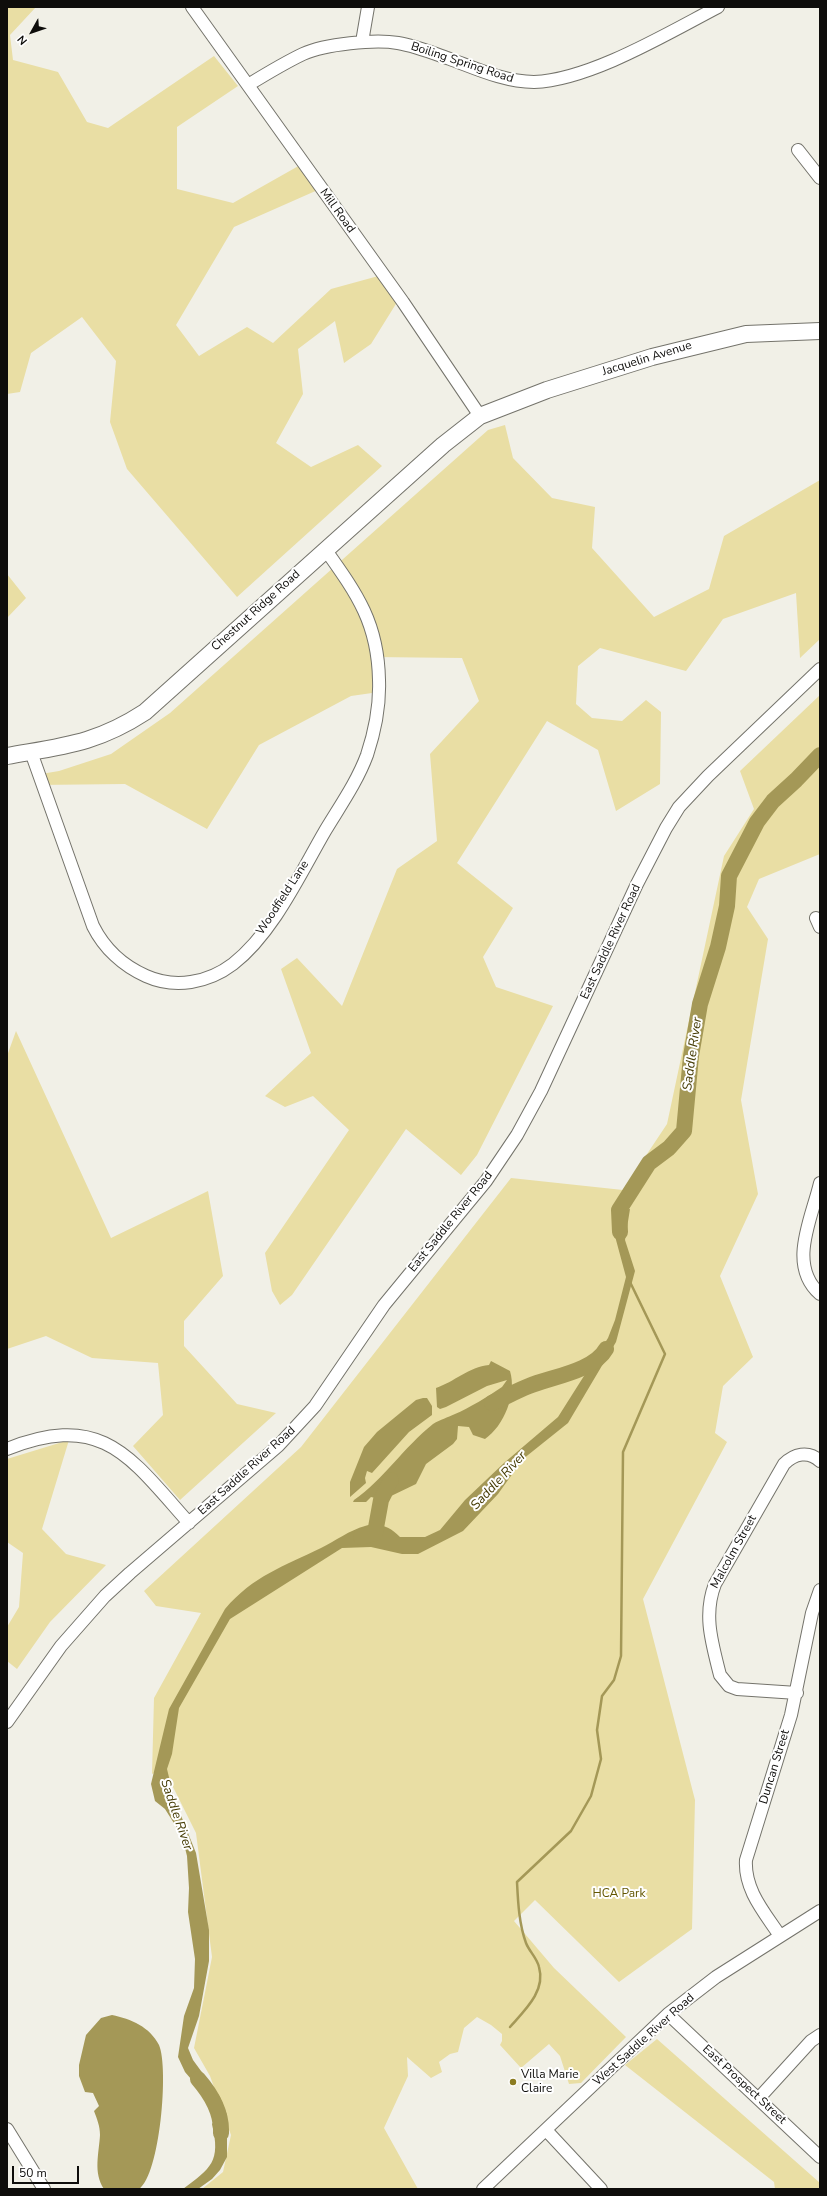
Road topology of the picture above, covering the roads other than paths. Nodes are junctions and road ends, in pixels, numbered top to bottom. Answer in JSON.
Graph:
{"nodes":[{"id":1,"x":192,"y":7,"type":"edge"},
{"id":2,"x":368,"y":7,"type":"edge"},
{"id":3,"x":718,"y":7,"type":"edge"},
{"id":4,"x":362,"y":42,"type":"junction"},
{"id":5,"x":248,"y":85,"type":"junction"},
{"id":6,"x":798,"y":150,"type":"dead end"},
{"id":7,"x":820,"y":178,"type":"edge"},
{"id":8,"x":820,"y":331,"type":"edge"},
{"id":9,"x":480,"y":416,"type":"junction"},
{"id":10,"x":325,"y":550,"type":"junction"},
{"id":11,"x":820,"y":669,"type":"edge"},
{"id":12,"x":32,"y":752,"type":"junction"},
{"id":13,"x":7,"y":756,"type":"edge"},
{"id":14,"x":820,"y":1183,"type":"edge"},
{"id":15,"x":820,"y":1294,"type":"edge"},
{"id":16,"x":7,"y":1449,"type":"edge"},
{"id":17,"x":820,"y":1461,"type":"edge"},
{"id":18,"x":189,"y":1523,"type":"junction"},
{"id":19,"x":820,"y":1590,"type":"edge"},
{"id":20,"x":797,"y":1693,"type":"junction"},
{"id":21,"x":7,"y":1722,"type":"edge"},
{"id":22,"x":820,"y":1911,"type":"edge"},
{"id":23,"x":780,"y":1936,"type":"junction"},
{"id":24,"x":668,"y":2014,"type":"junction"},
{"id":25,"x":820,"y":2035,"type":"edge"},
{"id":26,"x":759,"y":2098,"type":"junction"},
{"id":27,"x":7,"y":2129,"type":"edge"},
{"id":28,"x":546,"y":2130,"type":"junction"},
{"id":29,"x":820,"y":2157,"type":"edge"},
{"id":30,"x":44,"y":2189,"type":"edge"},
{"id":31,"x":483,"y":2189,"type":"edge"},
{"id":32,"x":601,"y":2189,"type":"edge"}],
"edges":[{"from":1,"to":5,"type":"street","name":"Mill Road"},
{"from":2,"to":4,"type":"street"},
{"from":3,"to":4,"type":"street","name":"Boiling Spring Road"},
{"from":4,"to":5,"type":"street","name":"Boiling Spring Road"},
{"from":5,"to":9,"type":"street","name":"Mill Road"},
{"from":6,"to":7,"type":"street"},
{"from":8,"to":9,"type":"main road","name":"Jacquelin Avenue"},
{"from":9,"to":10,"type":"main road","name":"Chestnut Ridge Road"},
{"from":10,"to":12,"type":"main road","name":"Chestnut Ridge Road"},
{"from":10,"to":12,"type":"street","name":"Woodfield Lane"},
{"from":11,"to":18,"type":"street","name":"East Saddle River Road"},
{"from":12,"to":13,"type":"main road","name":"Chestnut Ridge Road"},
{"from":14,"to":15,"type":"street"},
{"from":16,"to":18,"type":"street"},
{"from":17,"to":20,"type":"street","name":"Malcolm Street"},
{"from":18,"to":21,"type":"street","name":"East Saddle River Road"},
{"from":19,"to":20,"type":"street","name":"Duncan Street"},
{"from":20,"to":23,"type":"street","name":"Duncan Street"},
{"from":22,"to":23,"type":"street","name":"West Saddle River Road"},
{"from":23,"to":24,"type":"street","name":"West Saddle River Road"},
{"from":24,"to":26,"type":"street","name":"East Prospect Street"},
{"from":24,"to":28,"type":"street","name":"West Saddle River Road"},
{"from":25,"to":26,"type":"street"},
{"from":26,"to":29,"type":"street","name":"East Prospect Street"},
{"from":27,"to":30,"type":"street"},
{"from":28,"to":31,"type":"street","name":"West Saddle River Road"},
{"from":28,"to":32,"type":"street"}]}
